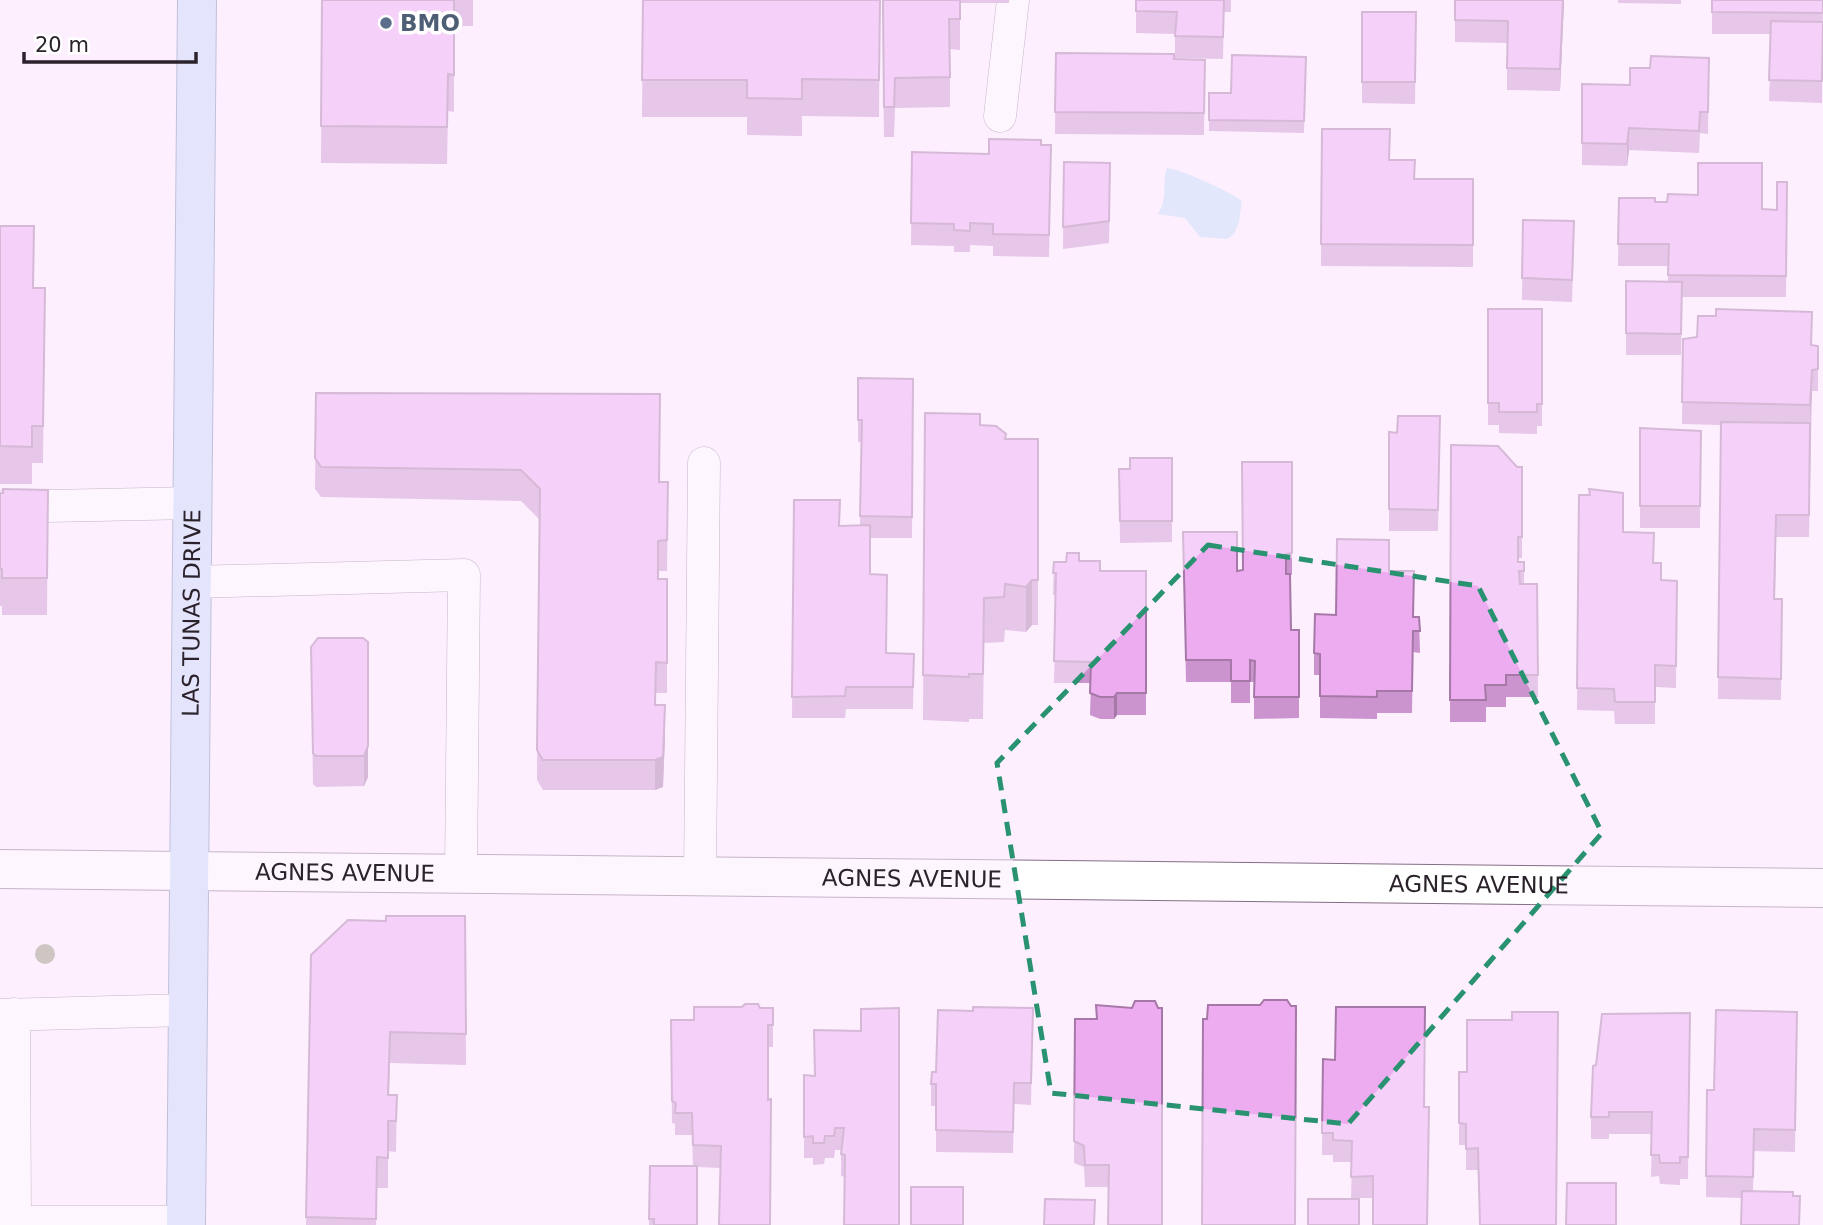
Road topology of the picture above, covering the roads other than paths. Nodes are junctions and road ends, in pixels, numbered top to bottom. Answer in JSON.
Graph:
{"nodes":[{"id":1,"x":197,"y":0,"type":"edge"},
{"id":2,"x":1013,"y":0,"type":"edge"},
{"id":3,"x":1000,"y":116,"type":"dead end"},
{"id":4,"x":704,"y":463,"type":"dead end"},
{"id":5,"x":193,"y":503,"type":"junction"},
{"id":6,"x":0,"y":507,"type":"edge"},
{"id":7,"x":192,"y":582,"type":"junction"},
{"id":8,"x":0,"y":869,"type":"edge"},
{"id":9,"x":190,"y":872,"type":"junction"},
{"id":10,"x":461,"y":873,"type":"junction"},
{"id":11,"x":700,"y":876,"type":"junction"},
{"id":12,"x":1823,"y":888,"type":"edge"},
{"id":13,"x":188,"y":1010,"type":"junction"},
{"id":14,"x":7,"y":1014,"type":"edge"},
{"id":15,"x":8,"y":1222,"type":"edge"},
{"id":16,"x":186,"y":1224,"type":"edge"}],
"edges":[{"from":1,"to":5,"type":"main road","name":"LAS TUNAS DRIVE"},
{"from":2,"to":3,"type":"lane"},
{"from":4,"to":11,"type":"lane"},
{"from":5,"to":6,"type":"lane"},
{"from":5,"to":7,"type":"main road","name":"LAS TUNAS DRIVE"},
{"from":7,"to":9,"type":"main road","name":"LAS TUNAS DRIVE"},
{"from":7,"to":10,"type":"lane"},
{"from":8,"to":9,"type":"street","name":"AGNES AVENUE"},
{"from":9,"to":10,"type":"street","name":"AGNES AVENUE"},
{"from":9,"to":13,"type":"main road","name":"LAS TUNAS DRIVE"},
{"from":10,"to":11,"type":"street","name":"AGNES AVENUE"},
{"from":11,"to":12,"type":"street","name":"AGNES AVENUE"},
{"from":13,"to":14,"type":"lane"},
{"from":13,"to":16,"type":"main road","name":"LAS TUNAS DRIVE"},
{"from":14,"to":15,"type":"lane"},
{"from":15,"to":16,"type":"lane"}]}
